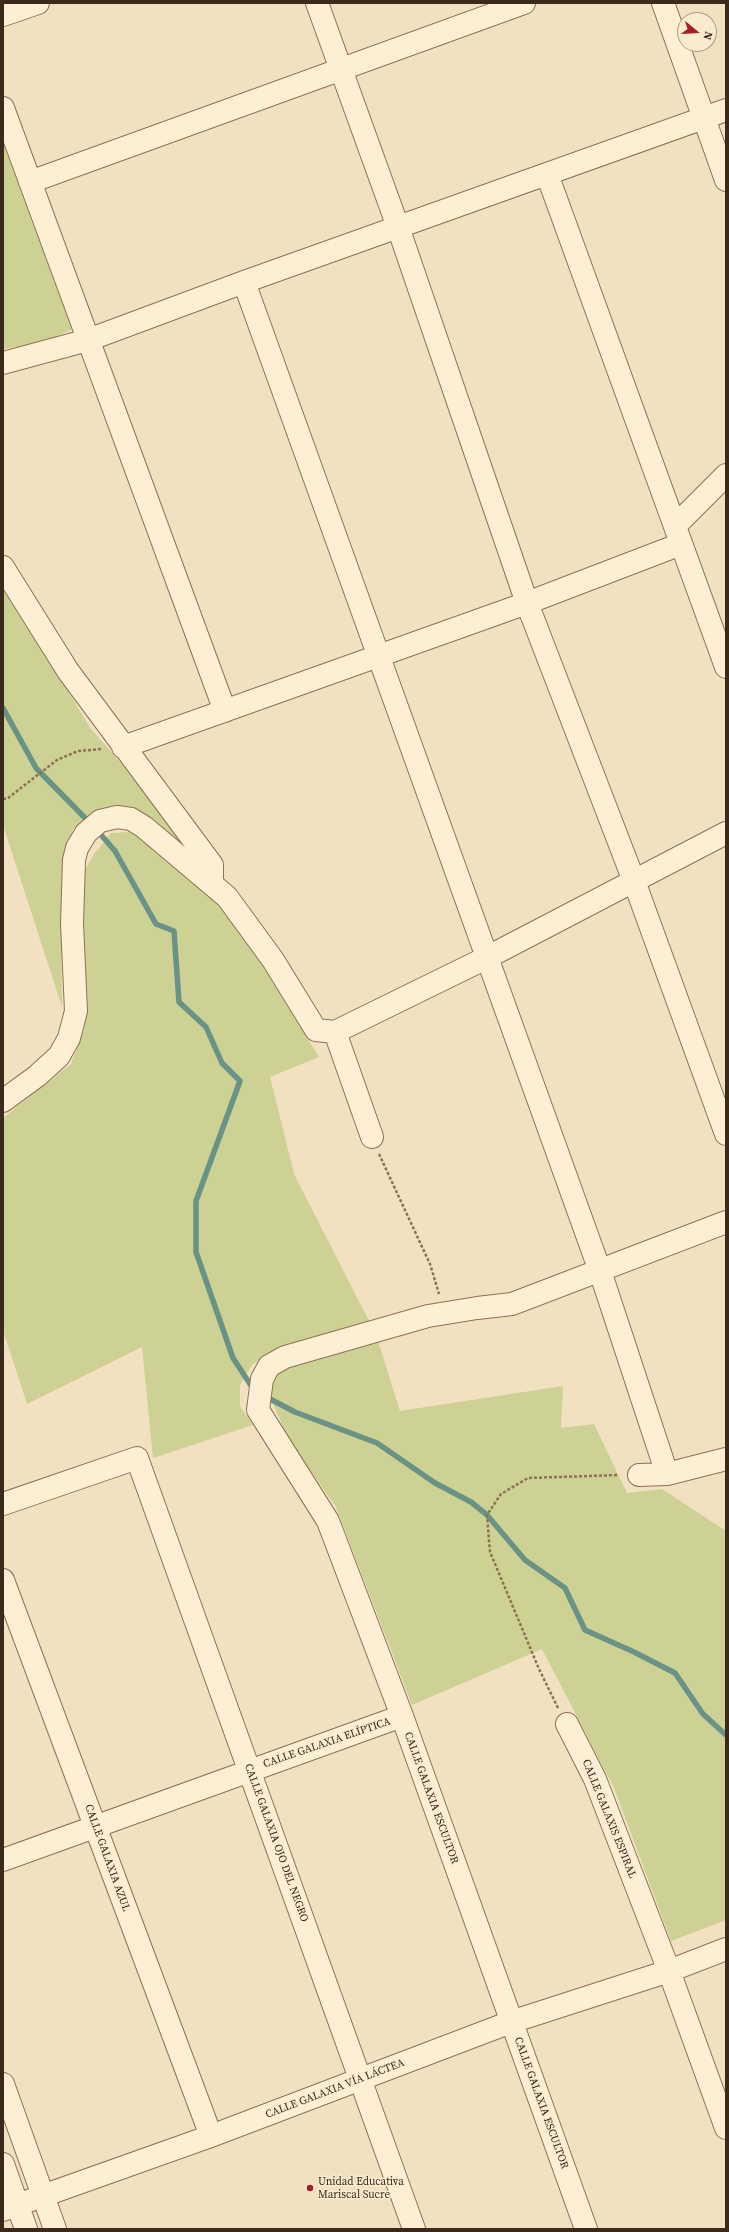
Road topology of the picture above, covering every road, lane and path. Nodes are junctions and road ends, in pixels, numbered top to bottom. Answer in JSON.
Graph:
{"nodes":[{"id":1,"x":38,"y":3,"type":"edge"},
{"id":2,"x":318,"y":3,"type":"edge"},
{"id":3,"x":524,"y":3,"type":"edge"},
{"id":4,"x":663,"y":3,"type":"edge"},
{"id":5,"x":3,"y":15,"type":"edge"},
{"id":6,"x":342,"y":70,"type":"junction"},
{"id":7,"x":3,"y":108,"type":"edge"},
{"id":8,"x":726,"y":110,"type":"edge"},
{"id":9,"x":704,"y":118,"type":"junction"},
{"id":10,"x":547,"y":174,"type":"junction"},
{"id":11,"x":726,"y":180,"type":"edge"},
{"id":12,"x":30,"y":182,"type":"junction"},
{"id":13,"x":398,"y":227,"type":"junction"},
{"id":14,"x":244,"y":282,"type":"junction"},
{"id":15,"x":88,"y":340,"type":"junction"},
{"id":16,"x":3,"y":363,"type":"edge"},
{"id":17,"x":726,"y":476,"type":"edge"},
{"id":18,"x":678,"y":535,"type":"junction"},
{"id":19,"x":3,"y":567,"type":"edge"},
{"id":20,"x":527,"y":603,"type":"junction"},
{"id":21,"x":378,"y":656,"type":"junction"},
{"id":22,"x":726,"y":664,"type":"edge"},
{"id":23,"x":225,"y":711,"type":"junction"},
{"id":24,"x":123,"y":747,"type":"junction"},
{"id":25,"x":3,"y":799,"type":"edge"},
{"id":26,"x":726,"y":833,"type":"edge"},
{"id":27,"x":634,"y":881,"type":"junction"},
{"id":28,"x":212,"y":883,"type":"junction"},
{"id":29,"x":486,"y":958,"type":"junction"},
{"id":30,"x":335,"y":1032,"type":"junction"},
{"id":31,"x":4,"y":1099,"type":"edge"},
{"id":32,"x":726,"y":1134,"type":"edge"},
{"id":33,"x":372,"y":1137,"type":"joint"},
{"id":34,"x":726,"y":1222,"type":"edge"},
{"id":35,"x":600,"y":1271,"type":"junction"},
{"id":36,"x":445,"y":1314,"type":"junction"},
{"id":37,"x":726,"y":1459,"type":"edge"},
{"id":38,"x":667,"y":1474,"type":"junction"},
{"id":39,"x":639,"y":1475,"type":"joint"},
{"id":40,"x":3,"y":1504,"type":"edge"},
{"id":41,"x":3,"y":1580,"type":"edge"},
{"id":42,"x":402,"y":1716,"type":"junction"},
{"id":43,"x":567,"y":1724,"type":"joint"},
{"id":44,"x":250,"y":1770,"type":"junction"},
{"id":45,"x":95,"y":1827,"type":"junction"},
{"id":46,"x":3,"y":1860,"type":"edge"},
{"id":47,"x":726,"y":1949,"type":"edge"},
{"id":48,"x":669,"y":1971,"type":"junction"},
{"id":49,"x":511,"y":2022,"type":"junction"},
{"id":50,"x":361,"y":2079,"type":"junction"},
{"id":51,"x":3,"y":2084,"type":"edge"},
{"id":52,"x":726,"y":2128,"type":"edge"},
{"id":53,"x":210,"y":2136,"type":"junction"},
{"id":54,"x":3,"y":2164,"type":"edge"},
{"id":55,"x":43,"y":2196,"type":"junction"},
{"id":56,"x":10,"y":2208,"type":"edge"},
{"id":57,"x":26,"y":2229,"type":"edge"},
{"id":58,"x":55,"y":2229,"type":"edge"},
{"id":59,"x":414,"y":2229,"type":"edge"},
{"id":60,"x":586,"y":2229,"type":"edge"}],
"edges":[{"from":1,"to":5,"type":"street"},
{"from":2,"to":6,"type":"street"},
{"from":3,"to":6,"type":"street"},
{"from":4,"to":9,"type":"street"},
{"from":6,"to":12,"type":"street"},
{"from":6,"to":13,"type":"street"},
{"from":7,"to":12,"type":"street"},
{"from":8,"to":9,"type":"street"},
{"from":9,"to":10,"type":"street"},
{"from":9,"to":11,"type":"street"},
{"from":10,"to":13,"type":"street"},
{"from":10,"to":18,"type":"street"},
{"from":12,"to":15,"type":"street"},
{"from":13,"to":14,"type":"street"},
{"from":13,"to":20,"type":"street"},
{"from":14,"to":15,"type":"street"},
{"from":14,"to":21,"type":"street"},
{"from":15,"to":16,"type":"street"},
{"from":15,"to":23,"type":"street"},
{"from":17,"to":18,"type":"street"},
{"from":18,"to":20,"type":"street"},
{"from":18,"to":22,"type":"street"},
{"from":19,"to":24,"type":"street"},
{"from":20,"to":21,"type":"street"},
{"from":20,"to":27,"type":"street"},
{"from":21,"to":23,"type":"street"},
{"from":21,"to":29,"type":"street"},
{"from":23,"to":24,"type":"street"},
{"from":24,"to":25,"type":"path"},
{"from":24,"to":28,"type":"street"},
{"from":26,"to":27,"type":"street"},
{"from":27,"to":29,"type":"street"},
{"from":27,"to":32,"type":"street"},
{"from":28,"to":30,"type":"street"},
{"from":28,"to":31,"type":"street"},
{"from":29,"to":30,"type":"street"},
{"from":29,"to":35,"type":"street"},
{"from":30,"to":33,"type":"street"},
{"from":33,"to":36,"type":"path"},
{"from":34,"to":35,"type":"street"},
{"from":35,"to":36,"type":"street"},
{"from":35,"to":38,"type":"street"},
{"from":36,"to":42,"type":"street","name":"CALLE GALAXIA ESCULTOR"},
{"from":37,"to":38,"type":"street"},
{"from":38,"to":39,"type":"street"},
{"from":39,"to":43,"type":"path"},
{"from":40,"to":44,"type":"street","name":"CALLE GALAXIA OJO DEL NEGRO"},
{"from":41,"to":45,"type":"street","name":"CALLE GALAXIA AZUL"},
{"from":42,"to":44,"type":"street","name":"CALLE GALAXIA ELÍPTICA"},
{"from":42,"to":49,"type":"street","name":"CALLE GALAXIA ESCULTOR"},
{"from":43,"to":48,"type":"street","name":"CALLE GALAXIS ESPIRAL"},
{"from":44,"to":45,"type":"street","name":"CALLE GALAXIA ELÍPTICA"},
{"from":44,"to":50,"type":"street","name":"CALLE GALAXIA OJO DEL NEGRO"},
{"from":45,"to":46,"type":"street","name":"CALLE GALAXIA ELÍPTICA"},
{"from":45,"to":53,"type":"street","name":"CALLE GALAXIA AZUL"},
{"from":47,"to":48,"type":"street","name":"CALLE GALAXIA VÍA LÁCTEA"},
{"from":48,"to":49,"type":"street","name":"CALLE GALAXIA VÍA LÁCTEA"},
{"from":48,"to":52,"type":"street","name":"CALLE GALAXIS ESPIRAL"},
{"from":49,"to":50,"type":"street","name":"CALLE GALAXIA VÍA LÁCTEA"},
{"from":49,"to":60,"type":"street","name":"CALLE GALAXIA ESCULTOR"},
{"from":50,"to":53,"type":"street","name":"CALLE GALAXIA VÍA LÁCTEA"},
{"from":50,"to":59,"type":"street","name":"CALLE GALAXIA OJO DEL NEGRO"},
{"from":51,"to":55,"type":"street"},
{"from":53,"to":55,"type":"street","name":"CALLE GALAXIA VÍA LÁCTEA"},
{"from":54,"to":56,"type":"street"},
{"from":55,"to":56,"type":"street","name":"CALLE GALAXIA VÍA LÁCTEA"},
{"from":55,"to":58,"type":"street"},
{"from":56,"to":57,"type":"street"}]}
